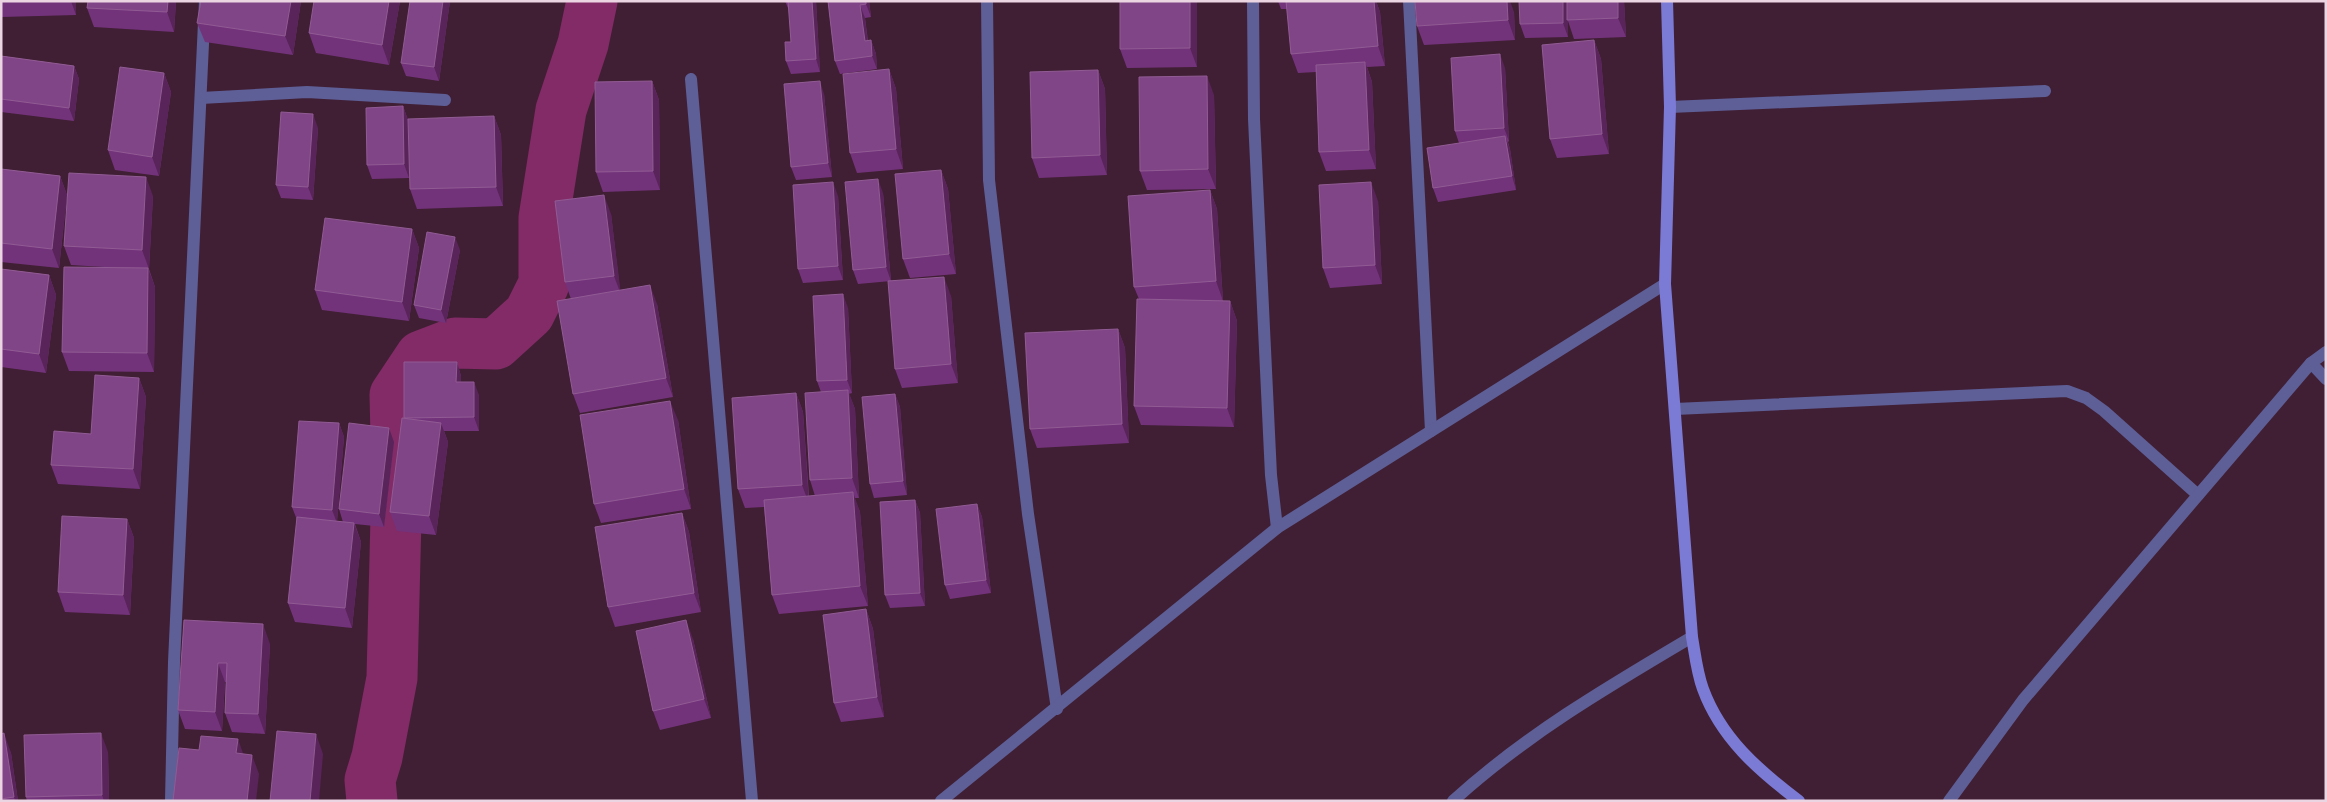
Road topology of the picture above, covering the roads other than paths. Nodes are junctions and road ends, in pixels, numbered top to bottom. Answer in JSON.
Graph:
{"nodes":[{"id":1,"x":205,"y":1,"type":"edge"},
{"id":2,"x":987,"y":1,"type":"edge"},
{"id":3,"x":1253,"y":1,"type":"edge"},
{"id":4,"x":1409,"y":1,"type":"edge"},
{"id":5,"x":1667,"y":1,"type":"edge"},
{"id":6,"x":691,"y":79,"type":"dead end"},
{"id":7,"x":2045,"y":91,"type":"dead end"},
{"id":8,"x":201,"y":98,"type":"junction"},
{"id":9,"x":445,"y":100,"type":"dead end"},
{"id":10,"x":1670,"y":107,"type":"junction"},
{"id":11,"x":1665,"y":284,"type":"junction"},
{"id":12,"x":2326,"y":352,"type":"edge"},
{"id":13,"x":2311,"y":362,"type":"junction"},
{"id":14,"x":2326,"y":379,"type":"edge"},
{"id":15,"x":1675,"y":408,"type":"junction"},
{"id":16,"x":1432,"y":431,"type":"junction"},
{"id":17,"x":2198,"y":495,"type":"junction"},
{"id":18,"x":1278,"y":528,"type":"junction"},
{"id":19,"x":1692,"y":637,"type":"junction"},
{"id":20,"x":1057,"y":709,"type":"junction"},
{"id":21,"x":171,"y":801,"type":"edge"},
{"id":22,"x":752,"y":801,"type":"edge"},
{"id":23,"x":942,"y":801,"type":"edge"},
{"id":24,"x":1453,"y":801,"type":"edge"},
{"id":25,"x":1799,"y":801,"type":"edge"},
{"id":26,"x":1949,"y":801,"type":"edge"}],
"edges":[{"from":1,"to":8,"type":"street"},
{"from":2,"to":20,"type":"street"},
{"from":3,"to":18,"type":"street"},
{"from":4,"to":16,"type":"street"},
{"from":5,"to":10,"type":"street"},
{"from":6,"to":22,"type":"street"},
{"from":7,"to":10,"type":"street"},
{"from":8,"to":9,"type":"street"},
{"from":8,"to":21,"type":"street"},
{"from":10,"to":11,"type":"street"},
{"from":11,"to":15,"type":"street"},
{"from":11,"to":16,"type":"street"},
{"from":12,"to":13,"type":"street"},
{"from":13,"to":14,"type":"street"},
{"from":13,"to":17,"type":"street"},
{"from":15,"to":17,"type":"street"},
{"from":15,"to":19,"type":"street"},
{"from":16,"to":18,"type":"street"},
{"from":17,"to":26,"type":"street"},
{"from":18,"to":20,"type":"street"},
{"from":19,"to":24,"type":"street"},
{"from":19,"to":25,"type":"street"},
{"from":20,"to":23,"type":"street"}]}
